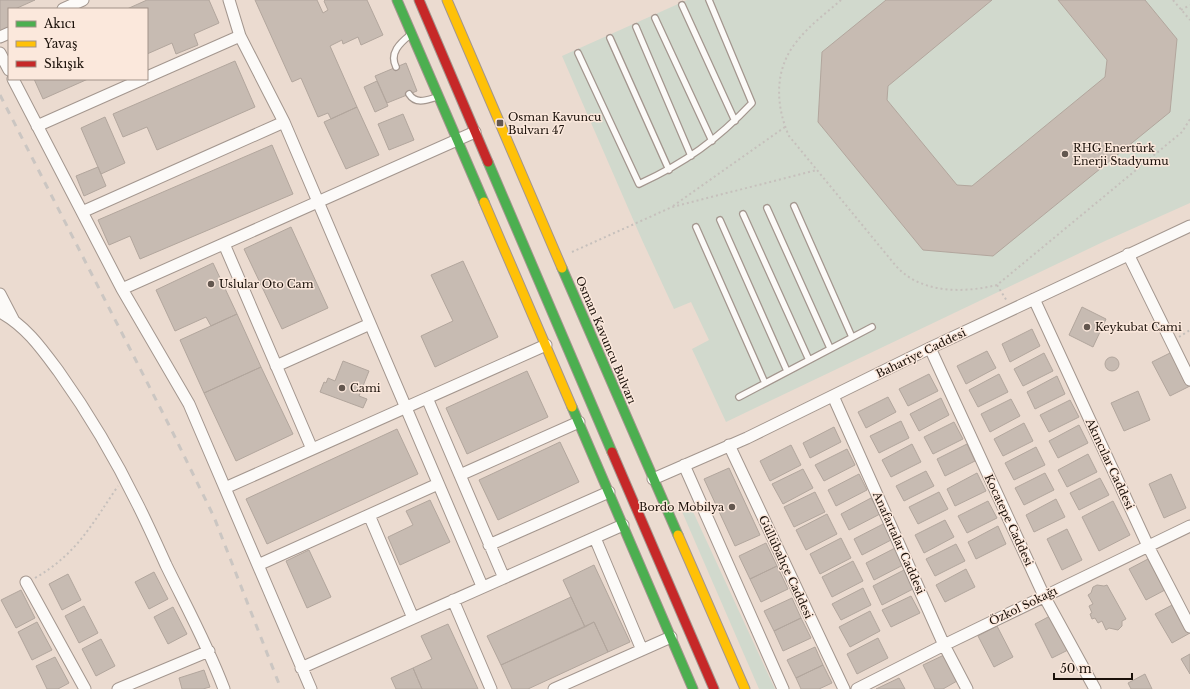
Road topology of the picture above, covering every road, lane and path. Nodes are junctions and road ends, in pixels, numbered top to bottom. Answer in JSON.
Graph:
{"nodes":[{"id":1,"x":83,"y":0,"type":"edge"},
{"id":2,"x":230,"y":0,"type":"edge"},
{"id":3,"x":397,"y":0,"type":"edge"},
{"id":4,"x":419,"y":0,"type":"edge"},
{"id":5,"x":447,"y":0,"type":"edge"},
{"id":6,"x":709,"y":0,"type":"edge"},
{"id":7,"x":841,"y":0,"type":"edge"},
{"id":8,"x":1173,"y":0,"type":"edge"},
{"id":9,"x":1190,"y":4,"type":"edge"},
{"id":10,"x":682,"y":5,"type":"dead end"},
{"id":11,"x":65,"y":8,"type":"edge"},
{"id":12,"x":1181,"y":10,"type":"junction"},
{"id":13,"x":655,"y":18,"type":"dead end"},
{"id":14,"x":1190,"y":20,"type":"edge"},
{"id":15,"x":636,"y":27,"type":"dead end"},
{"id":16,"x":412,"y":34,"type":"junction"},
{"id":17,"x":240,"y":36,"type":"junction"},
{"id":18,"x":610,"y":38,"type":"dead end"},
{"id":19,"x":0,"y":53,"type":"edge"},
{"id":20,"x":578,"y":53,"type":"dead end"},
{"id":21,"x":396,"y":67,"type":"dead end"},
{"id":22,"x":8,"y":68,"type":"edge"},
{"id":23,"x":148,"y":77,"type":"edge"},
{"id":24,"x":15,"y":80,"type":"edge"},
{"id":25,"x":141,"y":80,"type":"edge"},
{"id":26,"x":409,"y":94,"type":"dead end"},
{"id":27,"x":439,"y":96,"type":"junction"},
{"id":28,"x":1190,"y":119,"type":"edge"},
{"id":29,"x":735,"y":121,"type":"junction"},
{"id":30,"x":284,"y":122,"type":"junction"},
{"id":31,"x":38,"y":126,"type":"junction"},
{"id":32,"x":785,"y":127,"type":"junction"},
{"id":33,"x":475,"y":132,"type":"junction"},
{"id":34,"x":458,"y":140,"type":"junction"},
{"id":35,"x":712,"y":141,"type":"junction"},
{"id":36,"x":691,"y":156,"type":"junction"},
{"id":37,"x":669,"y":170,"type":"junction"},
{"id":38,"x":817,"y":170,"type":"junction"},
{"id":39,"x":318,"y":201,"type":"junction"},
{"id":40,"x":794,"y":206,"type":"dead end"},
{"id":41,"x":672,"y":207,"type":"junction"},
{"id":42,"x":767,"y":208,"type":"dead end"},
{"id":43,"x":82,"y":212,"type":"junction"},
{"id":44,"x":743,"y":214,"type":"dead end"},
{"id":45,"x":720,"y":220,"type":"dead end"},
{"id":46,"x":1190,"y":226,"type":"edge"},
{"id":47,"x":696,"y":227,"type":"dead end"},
{"id":48,"x":224,"y":244,"type":"junction"},
{"id":49,"x":1128,"y":254,"type":"junction"},
{"id":50,"x":558,"y":258,"type":"junction"},
{"id":51,"x":998,"y":285,"type":"junction"},
{"id":52,"x":122,"y":289,"type":"junction"},
{"id":53,"x":0,"y":294,"type":"edge"},
{"id":54,"x":1034,"y":299,"type":"junction"},
{"id":55,"x":1012,"y":309,"type":"junction"},
{"id":56,"x":0,"y":312,"type":"edge"},
{"id":57,"x":14,"y":321,"type":"junction"},
{"id":58,"x":370,"y":324,"type":"junction"},
{"id":59,"x":872,"y":327,"type":"dead end"},
{"id":60,"x":852,"y":337,"type":"junction"},
{"id":61,"x":546,"y":345,"type":"junction"},
{"id":62,"x":830,"y":348,"type":"junction"},
{"id":63,"x":930,"y":348,"type":"junction"},
{"id":64,"x":809,"y":360,"type":"junction"},
{"id":65,"x":276,"y":366,"type":"junction"},
{"id":66,"x":787,"y":371,"type":"junction"},
{"id":67,"x":1190,"y":380,"type":"edge"},
{"id":68,"x":765,"y":383,"type":"junction"},
{"id":69,"x":833,"y":396,"type":"junction"},
{"id":70,"x":739,"y":397,"type":"dead end"},
{"id":71,"x":427,"y":398,"type":"junction"},
{"id":72,"x":405,"y":406,"type":"junction"},
{"id":73,"x":579,"y":422,"type":"junction"},
{"id":74,"x":729,"y":445,"type":"junction"},
{"id":75,"x":312,"y":449,"type":"junction"},
{"id":76,"x":684,"y":465,"type":"junction"},
{"id":77,"x":460,"y":475,"type":"junction"},
{"id":78,"x":124,"y":477,"type":"junction"},
{"id":79,"x":653,"y":479,"type":"junction"},
{"id":80,"x":438,"y":484,"type":"junction"},
{"id":81,"x":224,"y":488,"type":"junction"},
{"id":82,"x":609,"y":492,"type":"junction"},
{"id":83,"x":369,"y":515,"type":"junction"},
{"id":84,"x":623,"y":525,"type":"junction"},
{"id":85,"x":1190,"y":526,"type":"edge"},
{"id":86,"x":594,"y":538,"type":"junction"},
{"id":87,"x":489,"y":545,"type":"junction"},
{"id":88,"x":1148,"y":546,"type":"junction"},
{"id":89,"x":258,"y":564,"type":"junction"},
{"id":90,"x":504,"y":578,"type":"junction"},
{"id":91,"x":26,"y":582,"type":"joint"},
{"id":92,"x":482,"y":586,"type":"junction"},
{"id":93,"x":1044,"y":596,"type":"junction"},
{"id":94,"x":453,"y":600,"type":"junction"},
{"id":95,"x":412,"y":618,"type":"junction"},
{"id":96,"x":1190,"y":627,"type":"edge"},
{"id":97,"x":671,"y":637,"type":"junction"},
{"id":98,"x":944,"y":645,"type":"junction"},
{"id":99,"x":642,"y":650,"type":"junction"},
{"id":100,"x":209,"y":651,"type":"junction"},
{"id":101,"x":301,"y":668,"type":"junction"},
{"id":102,"x":85,"y":689,"type":"edge"},
{"id":103,"x":118,"y":689,"type":"edge"},
{"id":104,"x":224,"y":689,"type":"edge"},
{"id":105,"x":311,"y":689,"type":"edge"},
{"id":106,"x":491,"y":689,"type":"edge"},
{"id":107,"x":554,"y":689,"type":"edge"},
{"id":108,"x":693,"y":689,"type":"edge"},
{"id":109,"x":714,"y":689,"type":"edge"},
{"id":110,"x":745,"y":689,"type":"edge"},
{"id":111,"x":782,"y":689,"type":"edge"},
{"id":112,"x":844,"y":689,"type":"edge"},
{"id":113,"x":857,"y":689,"type":"edge"},
{"id":114,"x":966,"y":689,"type":"edge"},
{"id":115,"x":1094,"y":689,"type":"edge"}],
"edges":[{"from":1,"to":11,"type":"street"},
{"from":2,"to":17,"type":"street"},
{"from":3,"to":16,"type":"main road"},
{"from":4,"to":33,"type":"main road"},
{"from":5,"to":50,"type":"main road","name":"Osman Kavuncu Bulvarı"},
{"from":6,"to":29,"type":"lane"},
{"from":7,"to":32,"type":"path"},
{"from":8,"to":12,"type":"path"},
{"from":9,"to":12,"type":"path"},
{"from":10,"to":29,"type":"lane"},
{"from":12,"to":14,"type":"path"},
{"from":13,"to":35,"type":"lane"},
{"from":15,"to":36,"type":"lane"},
{"from":16,"to":21,"type":"lane"},
{"from":16,"to":27,"type":"main road"},
{"from":17,"to":23,"type":"street"},
{"from":17,"to":30,"type":"street"},
{"from":18,"to":37,"type":"lane"},
{"from":19,"to":22,"type":"street"},
{"from":20,"to":37,"type":"lane"},
{"from":24,"to":31,"type":"street"},
{"from":25,"to":31,"type":"street"},
{"from":26,"to":27,"type":"lane"},
{"from":27,"to":34,"type":"main road"},
{"from":28,"to":51,"type":"path"},
{"from":29,"to":35,"type":"lane"},
{"from":30,"to":39,"type":"street"},
{"from":30,"to":43,"type":"street"},
{"from":31,"to":43,"type":"street"},
{"from":32,"to":38,"type":"path"},
{"from":32,"to":41,"type":"path"},
{"from":33,"to":34,"type":"street"},
{"from":33,"to":109,"type":"main road"},
{"from":34,"to":39,"type":"street"},
{"from":34,"to":61,"type":"main road"},
{"from":35,"to":36,"type":"lane"},
{"from":36,"to":37,"type":"lane"},
{"from":38,"to":41,"type":"path"},
{"from":38,"to":51,"type":"path"},
{"from":39,"to":48,"type":"street"},
{"from":39,"to":58,"type":"street"},
{"from":40,"to":60,"type":"lane"},
{"from":41,"to":50,"type":"path"},
{"from":42,"to":62,"type":"lane"},
{"from":43,"to":52,"type":"street"},
{"from":44,"to":64,"type":"lane"},
{"from":45,"to":66,"type":"lane"},
{"from":46,"to":49,"type":"street","name":"Bahariye Caddesi"},
{"from":47,"to":68,"type":"lane"},
{"from":48,"to":52,"type":"street"},
{"from":48,"to":65,"type":"street"},
{"from":49,"to":54,"type":"street","name":"Bahariye Caddesi"},
{"from":49,"to":67,"type":"street"},
{"from":50,"to":79,"type":"main road","name":"Osman Kavuncu Bulvarı"},
{"from":51,"to":55,"type":"path"},
{"from":52,"to":81,"type":"street"},
{"from":53,"to":57,"type":"street"},
{"from":54,"to":55,"type":"street","name":"Bahariye Caddesi"},
{"from":54,"to":88,"type":"street","name":"Akıncılar Caddesi"},
{"from":55,"to":63,"type":"street","name":"Bahariye Caddesi"},
{"from":56,"to":57,"type":"street"},
{"from":57,"to":78,"type":"street"},
{"from":58,"to":65,"type":"street"},
{"from":58,"to":72,"type":"street"},
{"from":59,"to":60,"type":"lane"},
{"from":60,"to":62,"type":"lane"},
{"from":61,"to":71,"type":"street"},
{"from":61,"to":73,"type":"main road"},
{"from":62,"to":64,"type":"lane"},
{"from":63,"to":69,"type":"street","name":"Bahariye Caddesi"},
{"from":63,"to":93,"type":"street","name":"Kocatepe Caddesi"},
{"from":64,"to":66,"type":"lane"},
{"from":65,"to":75,"type":"street"},
{"from":66,"to":68,"type":"lane"},
{"from":68,"to":70,"type":"lane"},
{"from":69,"to":74,"type":"street","name":"Bahariye Caddesi"},
{"from":69,"to":98,"type":"street","name":"Anafartalar Caddesi"},
{"from":71,"to":72,"type":"street"},
{"from":71,"to":77,"type":"street"},
{"from":72,"to":75,"type":"street"},
{"from":72,"to":80,"type":"street"},
{"from":73,"to":77,"type":"street"},
{"from":73,"to":82,"type":"main road"},
{"from":74,"to":76,"type":"street","name":"Bahariye Caddesi"},
{"from":74,"to":112,"type":"street","name":"Güllübahçe Caddesi"},
{"from":75,"to":81,"type":"street"},
{"from":76,"to":79,"type":"street","name":"Bahariye Caddesi"},
{"from":76,"to":111,"type":"street"},
{"from":77,"to":87,"type":"street"},
{"from":78,"to":91,"type":"path"},
{"from":78,"to":100,"type":"street"},
{"from":79,"to":110,"type":"main road","name":"Osman Kavuncu Bulvarı"},
{"from":80,"to":83,"type":"street"},
{"from":80,"to":92,"type":"street"},
{"from":81,"to":89,"type":"street"},
{"from":82,"to":84,"type":"main road"},
{"from":82,"to":87,"type":"street"},
{"from":83,"to":89,"type":"street"},
{"from":83,"to":95,"type":"street"},
{"from":84,"to":86,"type":"street"},
{"from":84,"to":97,"type":"main road"},
{"from":85,"to":88,"type":"street","name":"Özkol Sokağı"},
{"from":86,"to":90,"type":"street"},
{"from":86,"to":99,"type":"street"},
{"from":87,"to":90,"type":"street"},
{"from":88,"to":93,"type":"street","name":"Özkol Sokağı"},
{"from":88,"to":96,"type":"street","name":"Akıncılar Caddesi"},
{"from":89,"to":101,"type":"street"},
{"from":90,"to":92,"type":"street"},
{"from":91,"to":102,"type":"street"},
{"from":92,"to":94,"type":"street"},
{"from":93,"to":98,"type":"street","name":"Özkol Sokağı"},
{"from":93,"to":115,"type":"street","name":"Kocatepe Caddesi"},
{"from":94,"to":95,"type":"street"},
{"from":94,"to":106,"type":"street"},
{"from":95,"to":101,"type":"street"},
{"from":97,"to":99,"type":"street"},
{"from":97,"to":108,"type":"main road"},
{"from":98,"to":113,"type":"street","name":"Özkol Sokağı"},
{"from":98,"to":114,"type":"street","name":"Anafartalar Caddesi"},
{"from":99,"to":107,"type":"street"},
{"from":100,"to":103,"type":"street"},
{"from":100,"to":104,"type":"street"},
{"from":101,"to":105,"type":"street"}]}
